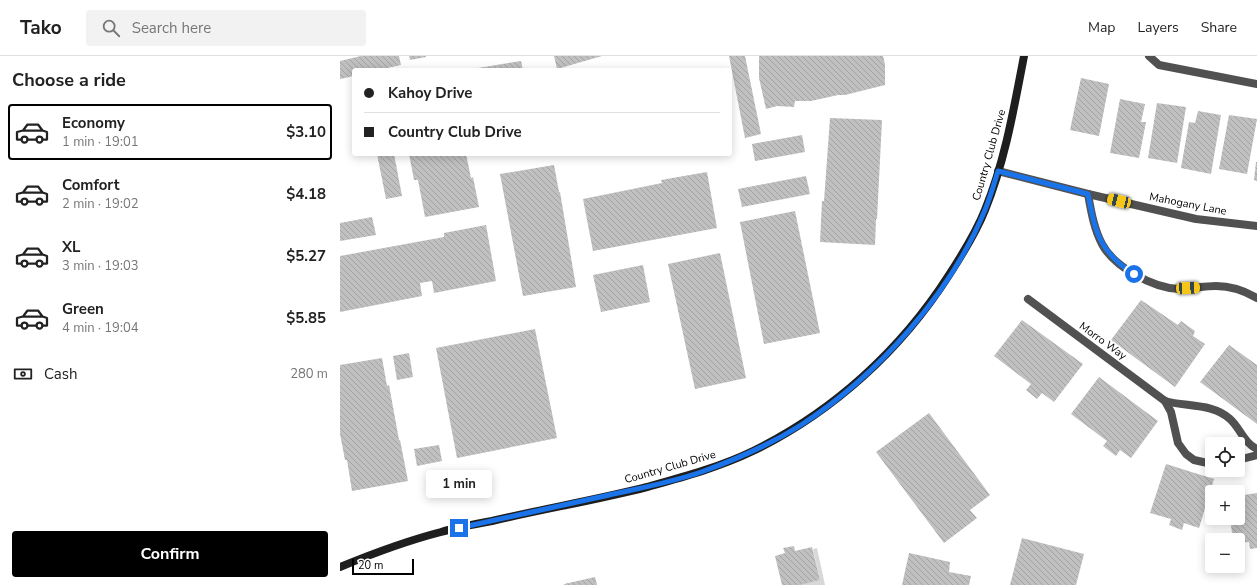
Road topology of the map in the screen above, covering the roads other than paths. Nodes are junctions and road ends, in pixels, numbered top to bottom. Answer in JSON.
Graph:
{"nodes":[{"id":1,"x":1024,"y":56,"type":"edge"},
{"id":2,"x":1148,"y":56,"type":"edge"},
{"id":3,"x":1257,"y":84,"type":"edge"},
{"id":4,"x":998,"y":171,"type":"junction"},
{"id":5,"x":1088,"y":194,"type":"junction"},
{"id":6,"x":1257,"y":226,"type":"edge"},
{"id":7,"x":1257,"y":298,"type":"edge"},
{"id":8,"x":1028,"y":299,"type":"dead end"},
{"id":9,"x":1165,"y":401,"type":"junction"},
{"id":10,"x":1257,"y":449,"type":"edge"},
{"id":11,"x":1257,"y":455,"type":"edge"},
{"id":12,"x":1245,"y":458,"type":"edge"},
{"id":13,"x":1205,"y":462,"type":"edge"},
{"id":14,"x":340,"y":567,"type":"edge"}],
"edges":[{"from":1,"to":4,"type":"street","name":"Country Club Drive"},
{"from":2,"to":3,"type":"street"},
{"from":4,"to":5,"type":"street","name":"Mahogany Lane"},
{"from":4,"to":14,"type":"street","name":"Country Club Drive"},
{"from":5,"to":6,"type":"street","name":"Mahogany Lane"},
{"from":5,"to":7,"type":"street"},
{"from":8,"to":9,"type":"street","name":"Morro Way"},
{"from":9,"to":10,"type":"street","name":"Morro Way"},
{"from":9,"to":13,"type":"street"},
{"from":11,"to":12,"type":"street"}]}
